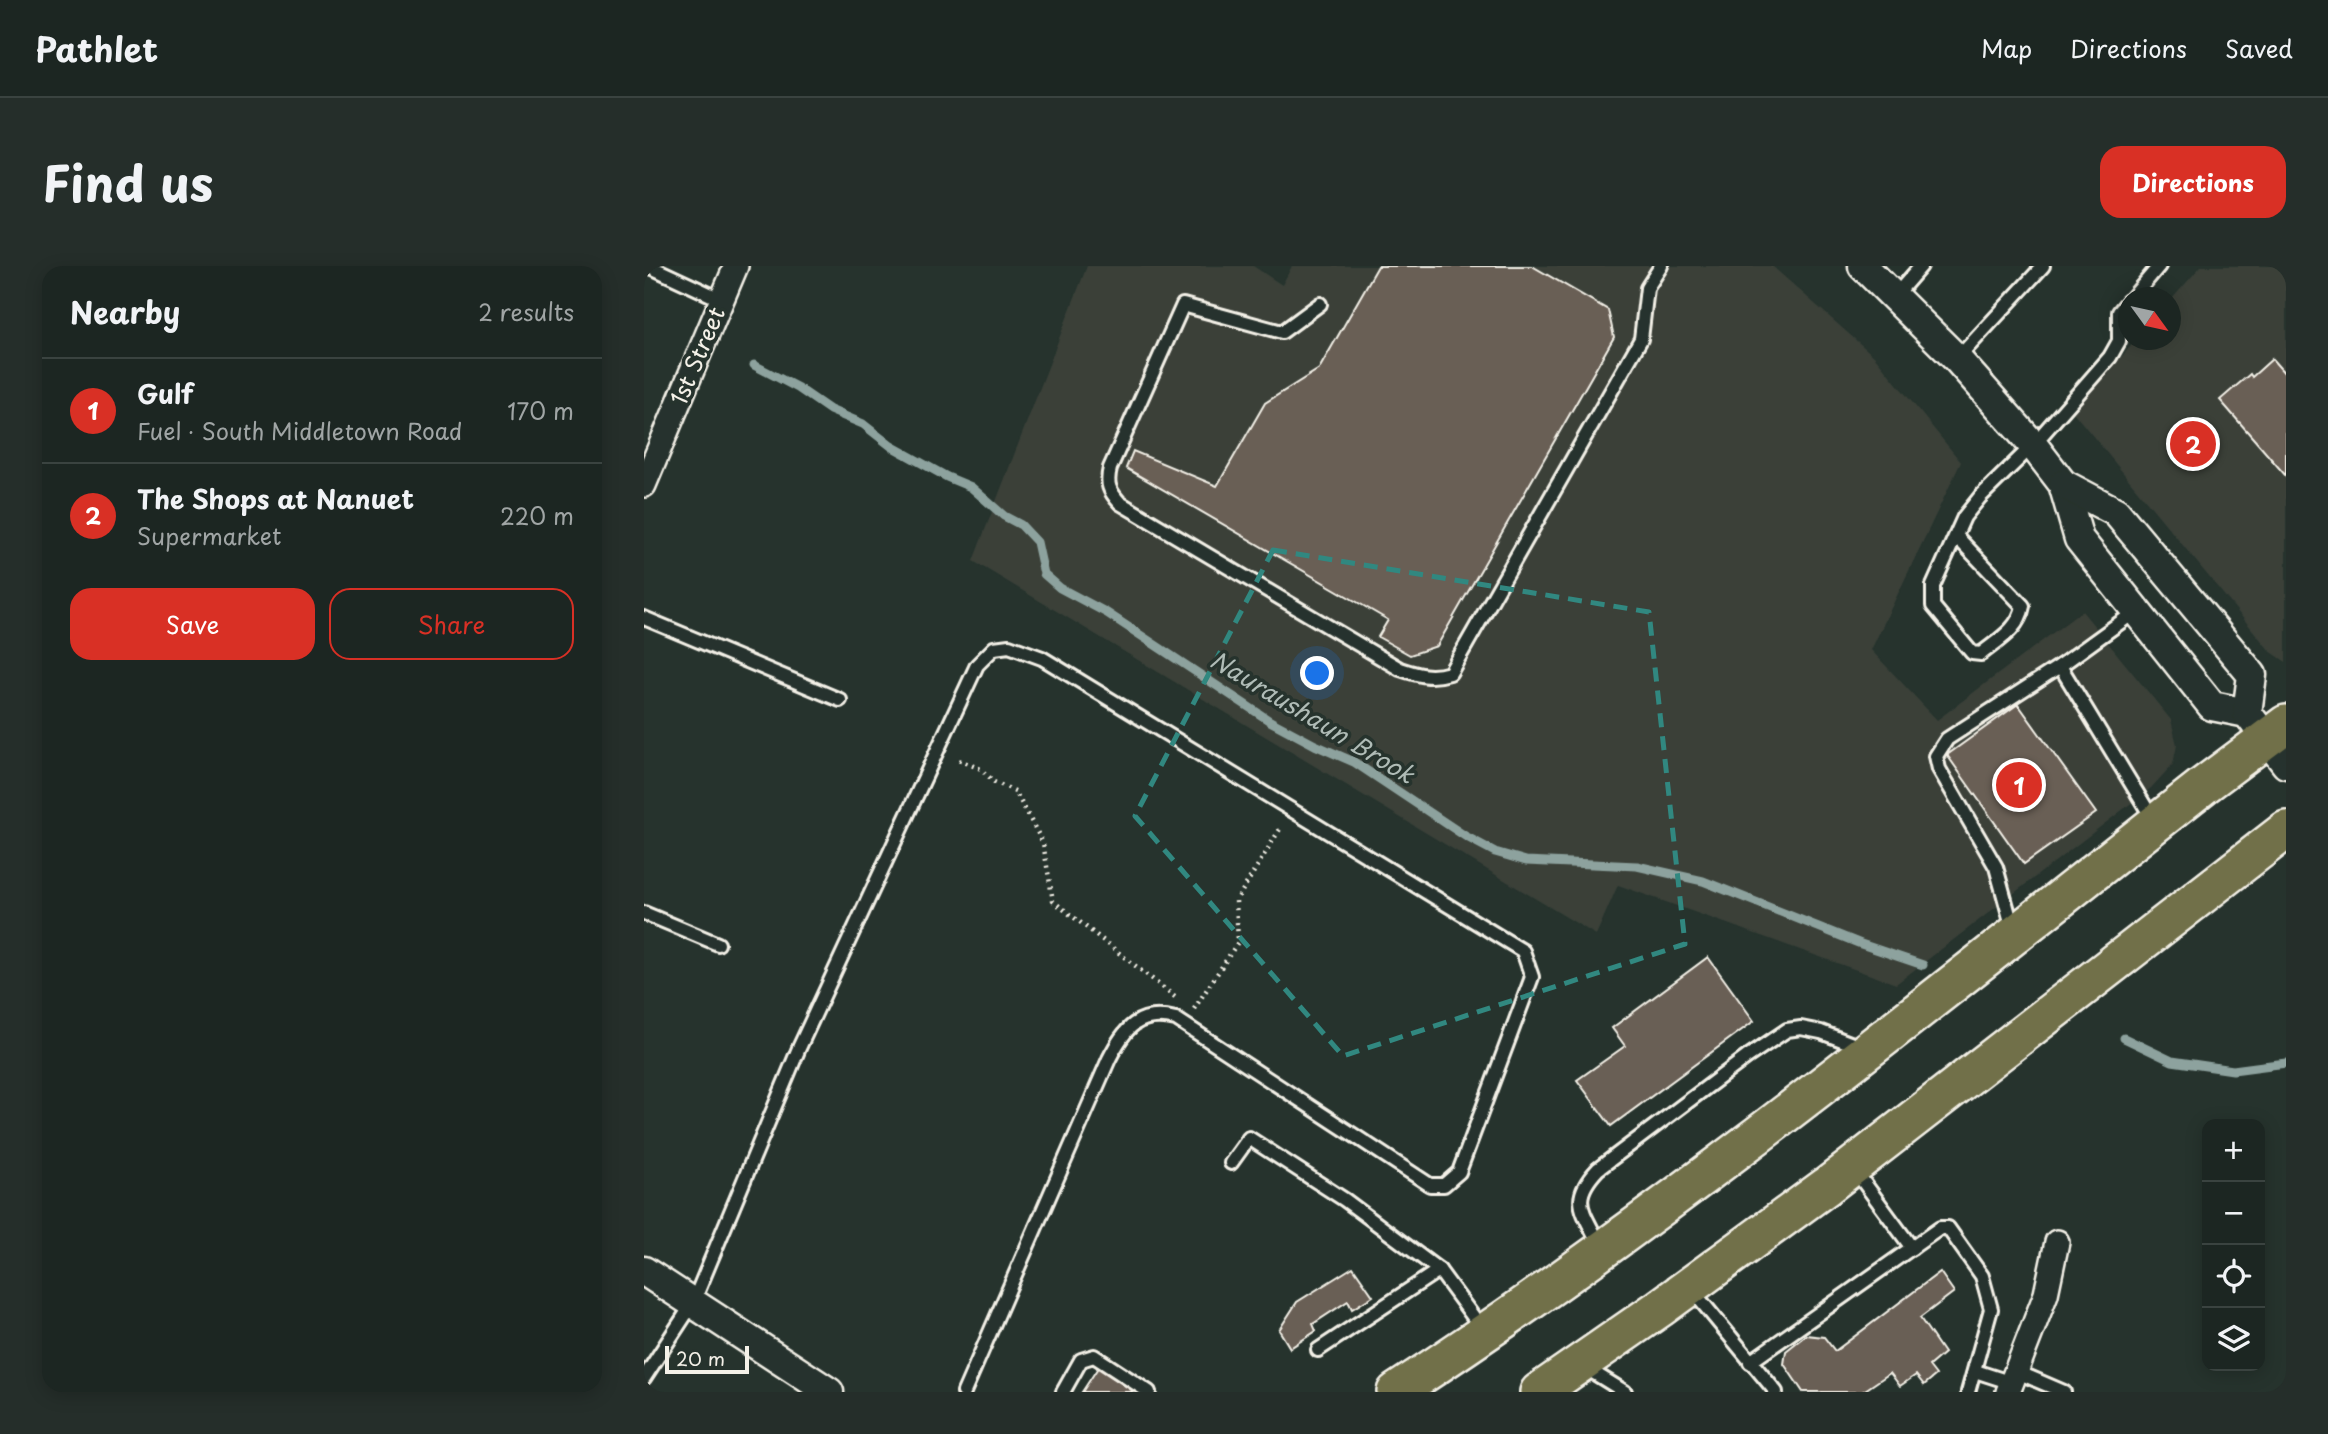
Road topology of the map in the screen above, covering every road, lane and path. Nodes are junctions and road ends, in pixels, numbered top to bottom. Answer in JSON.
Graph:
{"nodes":[{"id":1,"x":649,"y":266,"type":"edge"},
{"id":2,"x":736,"y":266,"type":"edge"},
{"id":3,"x":1661,"y":266,"type":"edge"},
{"id":4,"x":1863,"y":266,"type":"edge"},
{"id":5,"x":1921,"y":266,"type":"edge"},
{"id":6,"x":2043,"y":266,"type":"edge"},
{"id":7,"x":2160,"y":266,"type":"edge"},
{"id":8,"x":2141,"y":287,"type":"edge"},
{"id":9,"x":1895,"y":296,"type":"junction"},
{"id":10,"x":722,"y":300,"type":"junction"},
{"id":11,"x":1320,"y":304,"type":"dead end"},
{"id":12,"x":2118,"y":343,"type":"edge"},
{"id":13,"x":1957,"y":359,"type":"junction"},
{"id":14,"x":2033,"y":445,"type":"junction"},
{"id":15,"x":2063,"y":484,"type":"junction"},
{"id":16,"x":644,"y":485,"type":"edge"},
{"id":17,"x":1956,"y":536,"type":"junction"},
{"id":18,"x":2137,"y":611,"type":"junction"},
{"id":19,"x":644,"y":618,"type":"edge"},
{"id":20,"x":2060,"y":666,"type":"junction"},
{"id":21,"x":840,"y":700,"type":"dead end"},
{"id":22,"x":2271,"y":735,"type":"edge"},
{"id":23,"x":959,"y":760,"type":"dead end"},
{"id":24,"x":2155,"y":823,"type":"junction"},
{"id":25,"x":1280,"y":829,"type":"dead end"},
{"id":26,"x":2286,"y":830,"type":"edge"},
{"id":27,"x":644,"y":913,"type":"edge"},
{"id":28,"x":2014,"y":934,"type":"junction"},
{"id":29,"x":718,"y":944,"type":"dead end"},
{"id":30,"x":1184,"y":1004,"type":"dead end"},
{"id":31,"x":1194,"y":1009,"type":"dead end"},
{"id":32,"x":1867,"y":1049,"type":"junction"},
{"id":33,"x":1231,"y":1163,"type":"dead end"},
{"id":34,"x":1852,"y":1167,"type":"junction"},
{"id":35,"x":2057,"y":1242,"type":"dead end"},
{"id":36,"x":1912,"y":1248,"type":"junction"},
{"id":37,"x":1602,"y":1250,"type":"junction"},
{"id":38,"x":1438,"y":1270,"type":"junction"},
{"id":39,"x":644,"y":1271,"type":"edge"},
{"id":40,"x":1689,"y":1287,"type":"junction"},
{"id":41,"x":694,"y":1303,"type":"junction"},
{"id":42,"x":1485,"y":1333,"type":"junction"},
{"id":43,"x":1318,"y":1350,"type":"dead end"},
{"id":44,"x":1750,"y":1362,"type":"junction"},
{"id":45,"x":1580,"y":1364,"type":"junction"},
{"id":46,"x":1975,"y":1371,"type":"junction"},
{"id":47,"x":644,"y":1378,"type":"edge"},
{"id":48,"x":2012,"y":1382,"type":"edge"},
{"id":49,"x":819,"y":1389,"type":"edge"},
{"id":50,"x":964,"y":1392,"type":"edge"},
{"id":51,"x":1063,"y":1392,"type":"edge"},
{"id":52,"x":1149,"y":1392,"type":"edge"},
{"id":53,"x":1395,"y":1392,"type":"edge"},
{"id":54,"x":1539,"y":1392,"type":"edge"},
{"id":55,"x":1625,"y":1392,"type":"edge"},
{"id":56,"x":1776,"y":1392,"type":"edge"},
{"id":57,"x":1968,"y":1392,"type":"edge"},
{"id":58,"x":2064,"y":1392,"type":"edge"}],
"edges":[{"from":1,"to":10,"type":"lane"},
{"from":2,"to":10,"type":"street","name":"1st Street"},
{"from":3,"to":11,"type":"lane"},
{"from":4,"to":9,"type":"street"},
{"from":5,"to":9,"type":"lane"},
{"from":6,"to":13,"type":"lane"},
{"from":7,"to":8,"type":"lane"},
{"from":9,"to":13,"type":"street"},
{"from":10,"to":16,"type":"street","name":"1st Street"},
{"from":12,"to":14,"type":"lane"},
{"from":13,"to":14,"type":"street"},
{"from":14,"to":15,"type":"street"},
{"from":14,"to":17,"type":"lane"},
{"from":15,"to":18,"type":"street"},
{"from":15,"to":22,"type":"street"},
{"from":17,"to":17,"type":"lane"},
{"from":18,"to":20,"type":"lane"},
{"from":18,"to":22,"type":"street"},
{"from":19,"to":21,"type":"lane"},
{"from":20,"to":24,"type":"lane"},
{"from":20,"to":28,"type":"lane"},
{"from":22,"to":24,"type":"main road"},
{"from":23,"to":30,"type":"path"},
{"from":24,"to":28,"type":"main road"},
{"from":25,"to":31,"type":"path"},
{"from":26,"to":34,"type":"main road"},
{"from":27,"to":29,"type":"lane"},
{"from":28,"to":32,"type":"main road"},
{"from":32,"to":37,"type":"main road"},
{"from":32,"to":37,"type":"lane"},
{"from":33,"to":38,"type":"lane"},
{"from":34,"to":36,"type":"lane"},
{"from":34,"to":40,"type":"main road"},
{"from":35,"to":48,"type":"street"},
{"from":36,"to":44,"type":"lane"},
{"from":36,"to":46,"type":"lane"},
{"from":37,"to":42,"type":"main road"},
{"from":38,"to":42,"type":"lane"},
{"from":38,"to":43,"type":"lane"},
{"from":39,"to":41,"type":"street"},
{"from":40,"to":44,"type":"lane"},
{"from":40,"to":45,"type":"main road"},
{"from":41,"to":47,"type":"lane"},
{"from":41,"to":49,"type":"street"},
{"from":41,"to":50,"type":"lane"},
{"from":42,"to":53,"type":"main road"},
{"from":44,"to":56,"type":"lane"},
{"from":45,"to":54,"type":"main road"},
{"from":45,"to":55,"type":"lane"},
{"from":46,"to":48,"type":"lane"},
{"from":46,"to":57,"type":"lane"},
{"from":48,"to":58,"type":"lane"},
{"from":51,"to":52,"type":"lane"}]}
